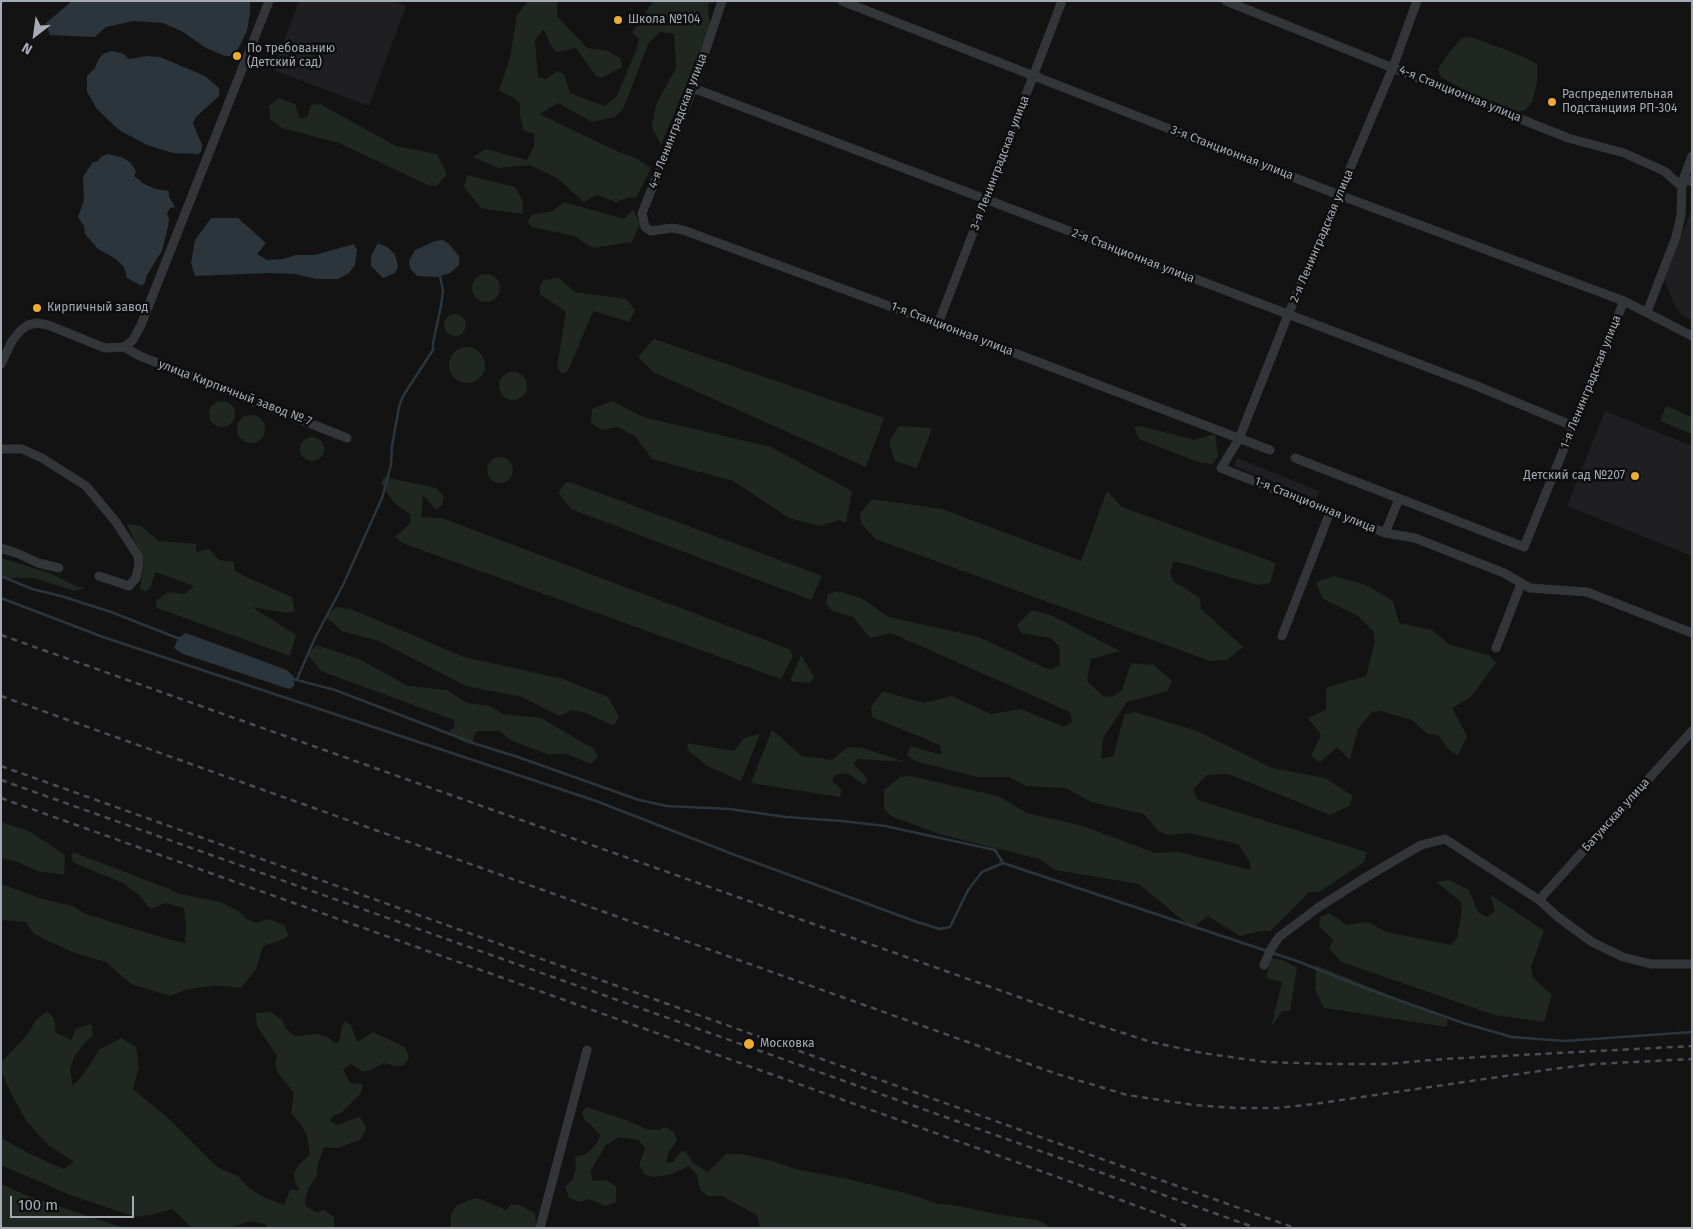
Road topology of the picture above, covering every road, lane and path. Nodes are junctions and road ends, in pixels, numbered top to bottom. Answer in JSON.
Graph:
{"nodes":[{"id":1,"x":269,"y":1,"type":"edge"},
{"id":2,"x":722,"y":1,"type":"edge"},
{"id":3,"x":842,"y":1,"type":"edge"},
{"id":4,"x":1062,"y":1,"type":"edge"},
{"id":5,"x":1226,"y":1,"type":"edge"},
{"id":6,"x":1417,"y":1,"type":"edge"},
{"id":7,"x":1393,"y":67,"type":"junction"},
{"id":8,"x":1034,"y":76,"type":"junction"},
{"id":9,"x":693,"y":88,"type":"junction"},
{"id":10,"x":1692,"y":156,"type":"edge"},
{"id":11,"x":1692,"y":182,"type":"edge"},
{"id":12,"x":1682,"y":183,"type":"junction"},
{"id":13,"x":1339,"y":195,"type":"junction"},
{"id":14,"x":986,"y":200,"type":"junction"},
{"id":15,"x":642,"y":213,"type":"joint"},
{"id":16,"x":1624,"y":301,"type":"junction"},
{"id":17,"x":1646,"y":312,"type":"junction"},
{"id":18,"x":1288,"y":315,"type":"junction"},
{"id":19,"x":938,"y":324,"type":"junction"},
{"id":20,"x":1692,"y":336,"type":"edge"},
{"id":21,"x":124,"y":347,"type":"junction"},
{"id":22,"x":1,"y":364,"type":"edge"},
{"id":23,"x":1573,"y":426,"type":"junction"},
{"id":24,"x":347,"y":438,"type":"dead end"},
{"id":25,"x":1239,"y":439,"type":"junction"},
{"id":26,"x":1,"y":448,"type":"edge"},
{"id":27,"x":1270,"y":450,"type":"dead end"},
{"id":28,"x":1295,"y":458,"type":"dead end"},
{"id":29,"x":1222,"y":468,"type":"joint"},
{"id":30,"x":1398,"y":499,"type":"junction"},
{"id":31,"x":1330,"y":512,"type":"junction"},
{"id":32,"x":1385,"y":532,"type":"junction"},
{"id":33,"x":1,"y":548,"type":"edge"},
{"id":34,"x":59,"y":568,"type":"dead end"},
{"id":35,"x":99,"y":576,"type":"dead end"},
{"id":36,"x":1520,"y":584,"type":"junction"},
{"id":37,"x":1692,"y":633,"type":"edge"},
{"id":38,"x":1282,"y":636,"type":"dead end"},
{"id":39,"x":1496,"y":648,"type":"dead end"},
{"id":40,"x":1691,"y":734,"type":"edge"},
{"id":41,"x":1540,"y":900,"type":"junction"},
{"id":42,"x":1692,"y":964,"type":"edge"},
{"id":43,"x":1264,"y":965,"type":"dead end"},
{"id":44,"x":587,"y":1050,"type":"dead end"},
{"id":45,"x":540,"y":1228,"type":"edge"}],
"edges":[{"from":1,"to":21,"type":"street"},
{"from":2,"to":9,"type":"street","name":"4-я Ленинградская улица"},
{"from":3,"to":8,"type":"street","name":"3-я Станционная улица"},
{"from":4,"to":8,"type":"street","name":"3-я Ленинградская улица"},
{"from":5,"to":7,"type":"street","name":"4-я Станционная улица"},
{"from":6,"to":7,"type":"street","name":"2-я Ленинградская улица"},
{"from":7,"to":12,"type":"street","name":"4-я Станционная улица"},
{"from":7,"to":13,"type":"street","name":"2-я Ленинградская улица"},
{"from":8,"to":13,"type":"street","name":"3-я Станционная улица"},
{"from":8,"to":14,"type":"street","name":"3-я Ленинградская улица"},
{"from":9,"to":14,"type":"street","name":"2-я Станционная улица"},
{"from":9,"to":15,"type":"street","name":"4-я Ленинградская улица"},
{"from":10,"to":12,"type":"street"},
{"from":11,"to":12,"type":"street"},
{"from":12,"to":17,"type":"street"},
{"from":13,"to":16,"type":"street","name":"3-я Станционная улица"},
{"from":13,"to":18,"type":"street","name":"2-я Ленинградская улица"},
{"from":14,"to":18,"type":"street","name":"2-я Станционная улица"},
{"from":14,"to":19,"type":"street","name":"3-я Ленинградская улица"},
{"from":15,"to":19,"type":"street","name":"1-я Станционная улица"},
{"from":16,"to":17,"type":"street","name":"3-я Станционная улица"},
{"from":16,"to":23,"type":"street","name":"1-я Ленинградская улица"},
{"from":17,"to":20,"type":"street","name":"3-я Станционная улица"},
{"from":18,"to":23,"type":"street","name":"2-я Станционная улица"},
{"from":18,"to":25,"type":"street","name":"2-я Ленинградская улица"},
{"from":19,"to":25,"type":"street","name":"1-я Станционная улица"},
{"from":21,"to":22,"type":"street"},
{"from":21,"to":24,"type":"street","name":"улица Кирпичный завод № 7"},
{"from":23,"to":30,"type":"street","name":"1-я Ленинградская улица"},
{"from":25,"to":27,"type":"street","name":"1-я Станционная улица"},
{"from":25,"to":29,"type":"street","name":"2-я Ленинградская улица"},
{"from":26,"to":35,"type":"street"},
{"from":28,"to":30,"type":"street"},
{"from":29,"to":31,"type":"street","name":"1-я Станционная улица"},
{"from":30,"to":32,"type":"street"},
{"from":31,"to":32,"type":"street","name":"1-я Станционная улица"},
{"from":31,"to":38,"type":"street"},
{"from":32,"to":36,"type":"street","name":"1-я Станционная улица"},
{"from":33,"to":34,"type":"street"},
{"from":36,"to":37,"type":"street","name":"1-я Станционная улица"},
{"from":36,"to":39,"type":"street"},
{"from":40,"to":41,"type":"street","name":"Батумская улица"},
{"from":41,"to":42,"type":"street"},
{"from":41,"to":43,"type":"street"},
{"from":44,"to":45,"type":"street"}]}
